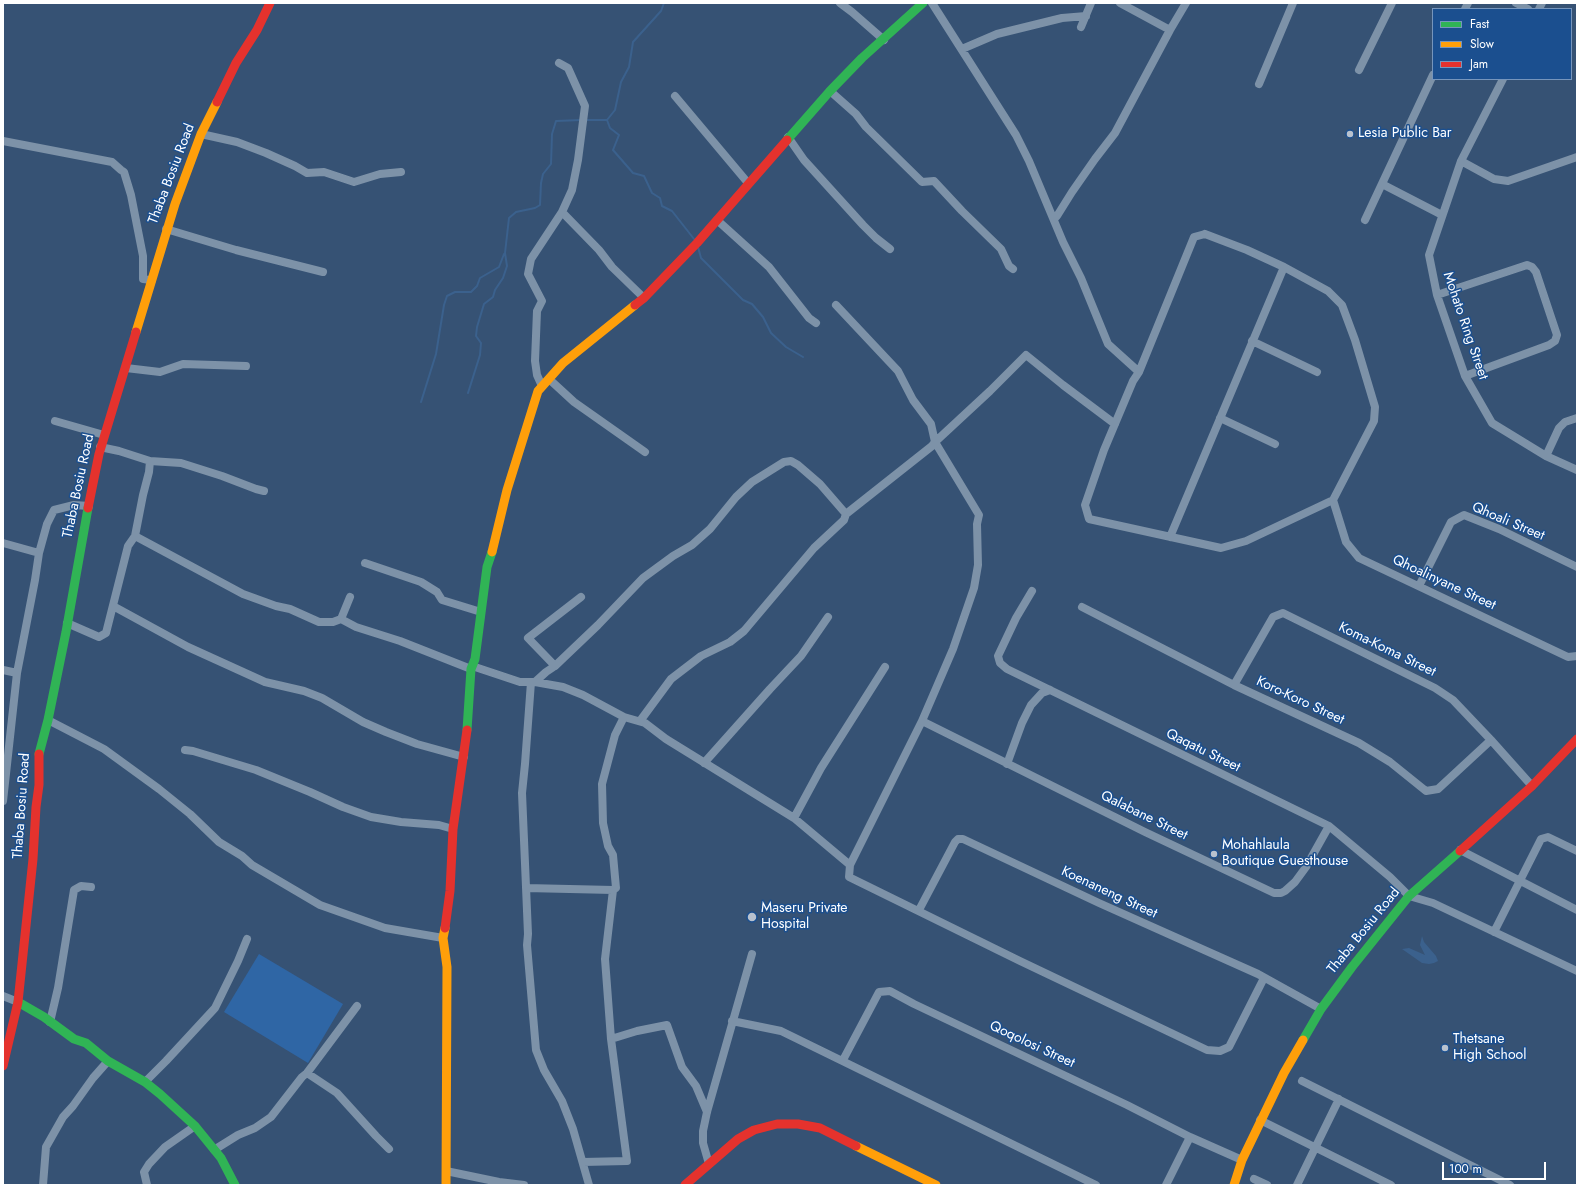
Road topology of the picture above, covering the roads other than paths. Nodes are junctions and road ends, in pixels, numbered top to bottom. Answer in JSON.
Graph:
{"nodes":[{"id":1,"x":270,"y":3,"type":"edge"},
{"id":2,"x":840,"y":3,"type":"edge"},
{"id":3,"x":923,"y":3,"type":"edge"},
{"id":4,"x":932,"y":3,"type":"edge"},
{"id":5,"x":1091,"y":3,"type":"edge"},
{"id":6,"x":1120,"y":3,"type":"edge"},
{"id":7,"x":1186,"y":3,"type":"edge"},
{"id":8,"x":1293,"y":3,"type":"edge"},
{"id":9,"x":1392,"y":3,"type":"edge"},
{"id":10,"x":1516,"y":3,"type":"edge"},
{"id":11,"x":1526,"y":8,"type":"edge"},
{"id":12,"x":1086,"y":16,"type":"junction"},
{"id":13,"x":1081,"y":27,"type":"dead end"},
{"id":14,"x":1170,"y":30,"type":"junction"},
{"id":15,"x":884,"y":40,"type":"junction"},
{"id":16,"x":962,"y":49,"type":"junction"},
{"id":17,"x":559,"y":63,"type":"dead end"},
{"id":18,"x":1359,"y":70,"type":"dead end"},
{"id":19,"x":1432,"y":77,"type":"edge"},
{"id":20,"x":1502,"y":80,"type":"edge"},
{"id":21,"x":1259,"y":84,"type":"dead end"},
{"id":22,"x":830,"y":90,"type":"junction"},
{"id":23,"x":675,"y":96,"type":"dead end"},
{"id":24,"x":201,"y":134,"type":"junction"},
{"id":25,"x":788,"y":137,"type":"junction"},
{"id":26,"x":3,"y":141,"type":"edge"},
{"id":27,"x":1577,"y":157,"type":"edge"},
{"id":28,"x":1461,"y":162,"type":"junction"},
{"id":29,"x":401,"y":172,"type":"dead end"},
{"id":30,"x":748,"y":183,"type":"junction"},
{"id":31,"x":1382,"y":184,"type":"junction"},
{"id":32,"x":562,"y":212,"type":"junction"},
{"id":33,"x":1442,"y":215,"type":"junction"},
{"id":34,"x":1054,"y":219,"type":"junction"},
{"id":35,"x":717,"y":220,"type":"junction"},
{"id":36,"x":1365,"y":220,"type":"dead end"},
{"id":37,"x":166,"y":229,"type":"junction"},
{"id":38,"x":890,"y":249,"type":"dead end"},
{"id":39,"x":1284,"y":267,"type":"junction"},
{"id":40,"x":1013,"y":269,"type":"dead end"},
{"id":41,"x":323,"y":272,"type":"dead end"},
{"id":42,"x":152,"y":280,"type":"junction"},
{"id":43,"x":1437,"y":295,"type":"junction"},
{"id":44,"x":644,"y":298,"type":"junction"},
{"id":45,"x":836,"y":306,"type":"dead end"},
{"id":46,"x":816,"y":323,"type":"dead end"},
{"id":47,"x":1252,"y":341,"type":"junction"},
{"id":48,"x":246,"y":366,"type":"dead end"},
{"id":49,"x":126,"y":368,"type":"junction"},
{"id":50,"x":1139,"y":372,"type":"junction"},
{"id":51,"x":1317,"y":372,"type":"dead end"},
{"id":52,"x":1465,"y":376,"type":"junction"},
{"id":53,"x":549,"y":379,"type":"junction"},
{"id":54,"x":542,"y":386,"type":"junction"},
{"id":55,"x":1220,"y":418,"type":"junction"},
{"id":56,"x":1577,"y":418,"type":"edge"},
{"id":57,"x":55,"y":420,"type":"dead end"},
{"id":58,"x":1115,"y":424,"type":"junction"},
{"id":59,"x":104,"y":435,"type":"junction"},
{"id":60,"x":935,"y":442,"type":"junction"},
{"id":61,"x":1275,"y":444,"type":"dead end"},
{"id":62,"x":100,"y":447,"type":"junction"},
{"id":63,"x":645,"y":452,"type":"dead end"},
{"id":64,"x":1546,"y":456,"type":"junction"},
{"id":65,"x":150,"y":461,"type":"junction"},
{"id":66,"x":1577,"y":470,"type":"edge"},
{"id":67,"x":264,"y":491,"type":"dead end"},
{"id":68,"x":1333,"y":500,"type":"junction"},
{"id":69,"x":89,"y":506,"type":"junction"},
{"id":70,"x":846,"y":514,"type":"junction"},
{"id":71,"x":135,"y":536,"type":"junction"},
{"id":72,"x":1170,"y":537,"type":"junction"},
{"id":73,"x":3,"y":543,"type":"edge"},
{"id":74,"x":39,"y":553,"type":"junction"},
{"id":75,"x":365,"y":563,"type":"dead end"},
{"id":76,"x":1577,"y":567,"type":"edge"},
{"id":77,"x":1420,"y":586,"type":"junction"},
{"id":78,"x":1032,"y":591,"type":"dead end"},
{"id":79,"x":350,"y":597,"type":"dead end"},
{"id":80,"x":581,"y":597,"type":"dead end"},
{"id":81,"x":113,"y":606,"type":"junction"},
{"id":82,"x":1082,"y":606,"type":"dead end"},
{"id":83,"x":481,"y":612,"type":"junction"},
{"id":84,"x":828,"y":617,"type":"dead end"},
{"id":85,"x":340,"y":619,"type":"junction"},
{"id":86,"x":67,"y":622,"type":"junction"},
{"id":87,"x":1577,"y":656,"type":"edge"},
{"id":88,"x":555,"y":666,"type":"junction"},
{"id":89,"x":472,"y":667,"type":"junction"},
{"id":90,"x":885,"y":667,"type":"dead end"},
{"id":91,"x":3,"y":670,"type":"edge"},
{"id":92,"x":17,"y":673,"type":"junction"},
{"id":93,"x":533,"y":682,"type":"junction"},
{"id":94,"x":1234,"y":685,"type":"junction"},
{"id":95,"x":1050,"y":690,"type":"junction"},
{"id":96,"x":624,"y":717,"type":"junction"},
{"id":97,"x":48,"y":720,"type":"junction"},
{"id":98,"x":640,"y":721,"type":"junction"},
{"id":99,"x":922,"y":722,"type":"junction"},
{"id":100,"x":1577,"y":739,"type":"edge"},
{"id":101,"x":1491,"y":740,"type":"junction"},
{"id":102,"x":185,"y":750,"type":"dead end"},
{"id":103,"x":464,"y":757,"type":"junction"},
{"id":104,"x":704,"y":763,"type":"junction"},
{"id":105,"x":1006,"y":764,"type":"junction"},
{"id":106,"x":1532,"y":786,"type":"junction"},
{"id":107,"x":3,"y":801,"type":"edge"},
{"id":108,"x":794,"y":818,"type":"junction"},
{"id":109,"x":1328,"y":826,"type":"junction"},
{"id":110,"x":453,"y":828,"type":"junction"},
{"id":111,"x":1460,"y":850,"type":"junction"},
{"id":112,"x":1577,"y":851,"type":"edge"},
{"id":113,"x":850,"y":865,"type":"junction"},
{"id":114,"x":1518,"y":881,"type":"junction"},
{"id":115,"x":91,"y":887,"type":"dead end"},
{"id":116,"x":526,"y":888,"type":"junction"},
{"id":117,"x":613,"y":890,"type":"junction"},
{"id":118,"x":1409,"y":896,"type":"junction"},
{"id":119,"x":919,"y":910,"type":"junction"},
{"id":120,"x":1577,"y":910,"type":"edge"},
{"id":121,"x":1494,"y":932,"type":"junction"},
{"id":122,"x":443,"y":938,"type":"junction"},
{"id":123,"x":247,"y":939,"type":"dead end"},
{"id":124,"x":752,"y":954,"type":"dead end"},
{"id":125,"x":1577,"y":971,"type":"edge"},
{"id":126,"x":1264,"y":978,"type":"junction"},
{"id":127,"x":3,"y":996,"type":"edge"},
{"id":128,"x":18,"y":1002,"type":"junction"},
{"id":129,"x":357,"y":1006,"type":"dead end"},
{"id":130,"x":1321,"y":1009,"type":"junction"},
{"id":131,"x":732,"y":1021,"type":"junction"},
{"id":132,"x":50,"y":1022,"type":"junction"},
{"id":133,"x":611,"y":1039,"type":"junction"},
{"id":134,"x":843,"y":1060,"type":"junction"},
{"id":135,"x":108,"y":1061,"type":"junction"},
{"id":136,"x":3,"y":1066,"type":"edge"},
{"id":137,"x":307,"y":1073,"type":"junction"},
{"id":138,"x":1302,"y":1081,"type":"dead end"},
{"id":139,"x":145,"y":1082,"type":"junction"},
{"id":140,"x":1339,"y":1099,"type":"junction"},
{"id":141,"x":707,"y":1112,"type":"junction"},
{"id":142,"x":1260,"y":1120,"type":"junction"},
{"id":143,"x":195,"y":1126,"type":"junction"},
{"id":144,"x":1190,"y":1136,"type":"junction"},
{"id":145,"x":1316,"y":1148,"type":"junction"},
{"id":146,"x":389,"y":1149,"type":"dead end"},
{"id":147,"x":214,"y":1150,"type":"junction"},
{"id":148,"x":1242,"y":1160,"type":"junction"},
{"id":149,"x":583,"y":1162,"type":"junction"},
{"id":150,"x":709,"y":1164,"type":"junction"},
{"id":151,"x":446,"y":1171,"type":"junction"},
{"id":152,"x":1254,"y":1179,"type":"dead end"},
{"id":153,"x":43,"y":1185,"type":"edge"},
{"id":154,"x":147,"y":1185,"type":"edge"},
{"id":155,"x":235,"y":1185,"type":"edge"},
{"id":156,"x":446,"y":1185,"type":"edge"},
{"id":157,"x":524,"y":1185,"type":"edge"},
{"id":158,"x":589,"y":1185,"type":"edge"},
{"id":159,"x":684,"y":1185,"type":"edge"},
{"id":160,"x":936,"y":1185,"type":"edge"},
{"id":161,"x":1096,"y":1185,"type":"edge"},
{"id":162,"x":1166,"y":1185,"type":"edge"},
{"id":163,"x":1234,"y":1185,"type":"edge"},
{"id":164,"x":1267,"y":1185,"type":"edge"},
{"id":165,"x":1297,"y":1185,"type":"edge"},
{"id":166,"x":1391,"y":1185,"type":"edge"},
{"id":167,"x":1510,"y":1185,"type":"edge"}],
"edges":[{"from":1,"to":24,"type":"street","name":"Thaba Bosiu Road"},
{"from":2,"to":15,"type":"street"},
{"from":3,"to":15,"type":"street"},
{"from":4,"to":16,"type":"street"},
{"from":5,"to":12,"type":"street"},
{"from":6,"to":14,"type":"street"},
{"from":7,"to":14,"type":"street"},
{"from":8,"to":21,"type":"street"},
{"from":9,"to":18,"type":"street"},
{"from":10,"to":11,"type":"street"},
{"from":12,"to":13,"type":"street"},
{"from":12,"to":16,"type":"street"},
{"from":14,"to":34,"type":"street"},
{"from":15,"to":22,"type":"street"},
{"from":16,"to":34,"type":"street"},
{"from":17,"to":32,"type":"street"},
{"from":19,"to":31,"type":"street"},
{"from":20,"to":28,"type":"street","name":"Mohato Ring Street"},
{"from":22,"to":25,"type":"street"},
{"from":22,"to":40,"type":"street"},
{"from":23,"to":30,"type":"street"},
{"from":24,"to":29,"type":"street"},
{"from":24,"to":37,"type":"street","name":"Thaba Bosiu Road"},
{"from":25,"to":30,"type":"street"},
{"from":25,"to":38,"type":"street"},
{"from":26,"to":42,"type":"street"},
{"from":27,"to":28,"type":"street"},
{"from":28,"to":33,"type":"street","name":"Mohato Ring Street"},
{"from":30,"to":35,"type":"street"},
{"from":31,"to":33,"type":"street"},
{"from":31,"to":36,"type":"street"},
{"from":32,"to":44,"type":"street"},
{"from":32,"to":54,"type":"street"},
{"from":33,"to":43,"type":"street","name":"Mohato Ring Street"},
{"from":34,"to":50,"type":"street"},
{"from":35,"to":44,"type":"street"},
{"from":35,"to":46,"type":"street"},
{"from":37,"to":41,"type":"street"},
{"from":37,"to":42,"type":"street","name":"Thaba Bosiu Road"},
{"from":39,"to":47,"type":"street"},
{"from":39,"to":50,"type":"street"},
{"from":39,"to":68,"type":"street"},
{"from":42,"to":49,"type":"street","name":"Thaba Bosiu Road"},
{"from":43,"to":52,"type":"street","name":"Mohato Ring Street"},
{"from":43,"to":52,"type":"street"},
{"from":44,"to":53,"type":"street"},
{"from":45,"to":60,"type":"street"},
{"from":47,"to":51,"type":"street"},
{"from":47,"to":55,"type":"street"},
{"from":48,"to":49,"type":"street"},
{"from":49,"to":59,"type":"street","name":"Thaba Bosiu Road"},
{"from":50,"to":58,"type":"street"},
{"from":52,"to":64,"type":"street","name":"Mohato Ring Street"},
{"from":53,"to":54,"type":"street"},
{"from":53,"to":63,"type":"street"},
{"from":54,"to":83,"type":"street"},
{"from":55,"to":61,"type":"street"},
{"from":55,"to":72,"type":"street"},
{"from":56,"to":64,"type":"street"},
{"from":57,"to":59,"type":"street"},
{"from":58,"to":60,"type":"street"},
{"from":58,"to":72,"type":"street"},
{"from":59,"to":62,"type":"street","name":"Thaba Bosiu Road"},
{"from":60,"to":70,"type":"street"},
{"from":60,"to":99,"type":"street"},
{"from":62,"to":65,"type":"street"},
{"from":62,"to":69,"type":"street","name":"Thaba Bosiu Road"},
{"from":64,"to":66,"type":"street","name":"Mohato Ring Street"},
{"from":65,"to":67,"type":"street"},
{"from":65,"to":71,"type":"street"},
{"from":68,"to":72,"type":"street"},
{"from":68,"to":77,"type":"street","name":"Qhoalinyane Street"},
{"from":69,"to":74,"type":"street"},
{"from":69,"to":86,"type":"street","name":"Thaba Bosiu Road"},
{"from":70,"to":88,"type":"street"},
{"from":70,"to":98,"type":"street"},
{"from":71,"to":81,"type":"street"},
{"from":71,"to":85,"type":"street"},
{"from":73,"to":74,"type":"street"},
{"from":74,"to":92,"type":"street"},
{"from":75,"to":83,"type":"street"},
{"from":76,"to":77,"type":"street","name":"Qhoali Street"},
{"from":77,"to":87,"type":"street","name":"Qhoalinyane Street"},
{"from":78,"to":95,"type":"street","name":"Qaqatu Street"},
{"from":79,"to":85,"type":"street"},
{"from":80,"to":88,"type":"street"},
{"from":81,"to":86,"type":"street"},
{"from":81,"to":103,"type":"street"},
{"from":82,"to":94,"type":"street","name":"Koro-Koro Street"},
{"from":83,"to":89,"type":"street"},
{"from":84,"to":104,"type":"street"},
{"from":85,"to":89,"type":"street"},
{"from":86,"to":97,"type":"street","name":"Thaba Bosiu Road"},
{"from":88,"to":93,"type":"street"},
{"from":89,"to":93,"type":"street"},
{"from":89,"to":103,"type":"street"},
{"from":90,"to":108,"type":"street"},
{"from":91,"to":92,"type":"street"},
{"from":92,"to":107,"type":"street"},
{"from":93,"to":96,"type":"street"},
{"from":93,"to":116,"type":"street"},
{"from":94,"to":101,"type":"street","name":"Koro-Koro Street"},
{"from":94,"to":101,"type":"street","name":"Koma-Koma Street"},
{"from":95,"to":105,"type":"street"},
{"from":95,"to":109,"type":"street","name":"Qaqatu Street"},
{"from":96,"to":98,"type":"street"},
{"from":96,"to":117,"type":"street"},
{"from":97,"to":122,"type":"street"},
{"from":97,"to":128,"type":"street","name":"Thaba Bosiu Road"},
{"from":98,"to":104,"type":"street"},
{"from":99,"to":105,"type":"street","name":"Qalabane Street"},
{"from":99,"to":113,"type":"street"},
{"from":100,"to":106,"type":"street","name":"Thaba Bosiu Road"},
{"from":101,"to":106,"type":"street","name":"Koma-Koma Street"},
{"from":102,"to":110,"type":"street"},
{"from":103,"to":110,"type":"street"},
{"from":104,"to":108,"type":"street"},
{"from":105,"to":109,"type":"street","name":"Qalabane Street"},
{"from":106,"to":111,"type":"street","name":"Thaba Bosiu Road"},
{"from":108,"to":113,"type":"street"},
{"from":109,"to":118,"type":"street","name":"Qaqatu Street"},
{"from":110,"to":122,"type":"street"},
{"from":111,"to":114,"type":"street"},
{"from":111,"to":118,"type":"street","name":"Thaba Bosiu Road"},
{"from":112,"to":114,"type":"street"},
{"from":113,"to":119,"type":"street"},
{"from":114,"to":120,"type":"street"},
{"from":114,"to":121,"type":"street"},
{"from":115,"to":132,"type":"street"},
{"from":116,"to":117,"type":"street"},
{"from":116,"to":149,"type":"street"},
{"from":117,"to":133,"type":"street"},
{"from":118,"to":121,"type":"street"},
{"from":118,"to":130,"type":"street","name":"Thaba Bosiu Road"},
{"from":119,"to":126,"type":"street","name":"Koenaneng Street"},
{"from":119,"to":126,"type":"street"},
{"from":121,"to":125,"type":"street"},
{"from":122,"to":151,"type":"street"},
{"from":123,"to":139,"type":"street"},
{"from":124,"to":131,"type":"street"},
{"from":126,"to":130,"type":"street","name":"Koenaneng Street"},
{"from":127,"to":128,"type":"street"},
{"from":128,"to":132,"type":"street"},
{"from":128,"to":136,"type":"street","name":"Thaba Bosiu Road"},
{"from":129,"to":137,"type":"street"},
{"from":130,"to":142,"type":"street","name":"Thaba Bosiu Road"},
{"from":131,"to":134,"type":"street"},
{"from":131,"to":141,"type":"street"},
{"from":132,"to":135,"type":"street"},
{"from":133,"to":141,"type":"street"},
{"from":133,"to":149,"type":"street"},
{"from":134,"to":144,"type":"street","name":"Qoqolosi Street"},
{"from":134,"to":161,"type":"street"},
{"from":135,"to":139,"type":"street"},
{"from":135,"to":153,"type":"street"},
{"from":137,"to":146,"type":"street"},
{"from":137,"to":147,"type":"street"},
{"from":138,"to":140,"type":"street"},
{"from":139,"to":143,"type":"street"},
{"from":140,"to":145,"type":"street"},
{"from":140,"to":167,"type":"street"},
{"from":141,"to":150,"type":"street"},
{"from":142,"to":145,"type":"street"},
{"from":142,"to":148,"type":"street","name":"Thaba Bosiu Road"},
{"from":143,"to":147,"type":"street"},
{"from":143,"to":154,"type":"street"},
{"from":144,"to":148,"type":"street","name":"Qoqolosi Street"},
{"from":144,"to":162,"type":"street"},
{"from":145,"to":165,"type":"street"},
{"from":145,"to":166,"type":"street"},
{"from":147,"to":155,"type":"street"},
{"from":148,"to":163,"type":"street","name":"Thaba Bosiu Road"},
{"from":149,"to":158,"type":"street"},
{"from":150,"to":159,"type":"street"},
{"from":150,"to":160,"type":"street"},
{"from":151,"to":156,"type":"street"},
{"from":151,"to":157,"type":"street"},
{"from":152,"to":164,"type":"street"}]}
